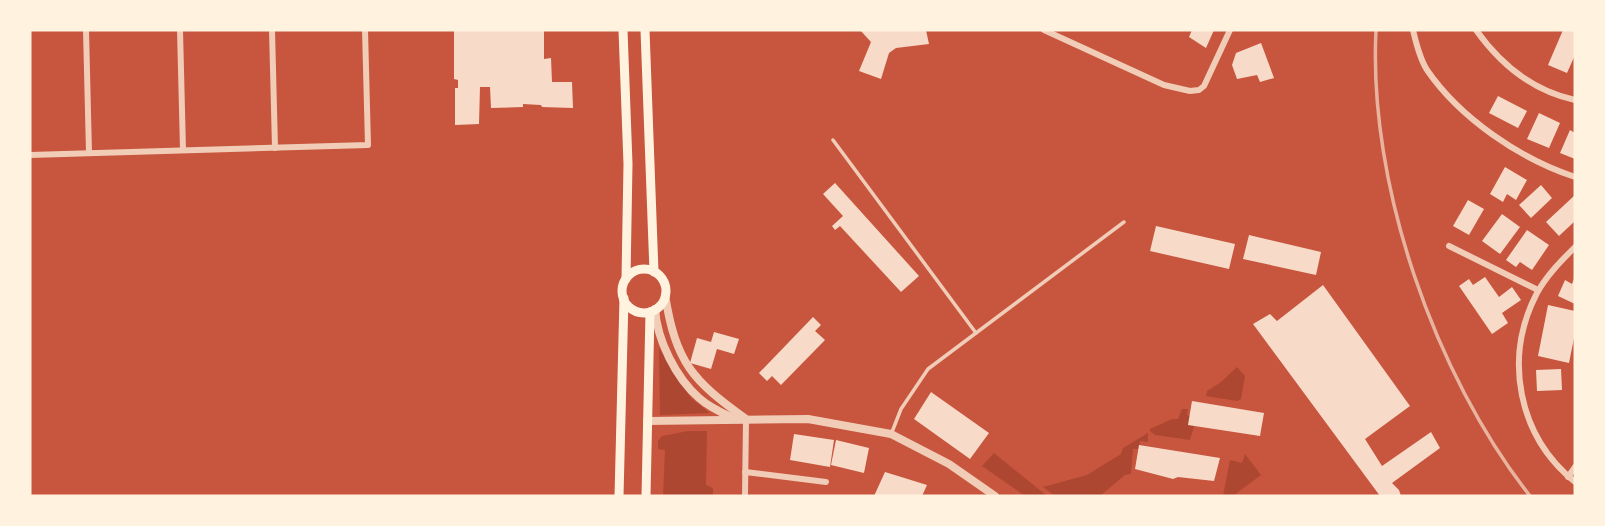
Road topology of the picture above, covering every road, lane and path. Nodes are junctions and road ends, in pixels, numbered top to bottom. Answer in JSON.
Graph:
{"nodes":[{"id":1,"x":86,"y":30,"type":"edge"},
{"id":2,"x":180,"y":30,"type":"edge"},
{"id":3,"x":272,"y":30,"type":"edge"},
{"id":4,"x":365,"y":30,"type":"edge"},
{"id":5,"x":623,"y":30,"type":"edge"},
{"id":6,"x":645,"y":30,"type":"edge"},
{"id":7,"x":1044,"y":30,"type":"edge"},
{"id":8,"x":1230,"y":30,"type":"edge"},
{"id":9,"x":1413,"y":30,"type":"edge"},
{"id":10,"x":1476,"y":30,"type":"edge"},
{"id":11,"x":1575,"y":100,"type":"edge"},
{"id":12,"x":833,"y":140,"type":"dead end"},
{"id":13,"x":275,"y":148,"type":"junction"},
{"id":14,"x":183,"y":150,"type":"junction"},
{"id":15,"x":89,"y":153,"type":"junction"},
{"id":16,"x":30,"y":155,"type":"edge"},
{"id":17,"x":1575,"y":177,"type":"edge"},
{"id":18,"x":1124,"y":222,"type":"dead end"},
{"id":19,"x":1449,"y":246,"type":"dead end"},
{"id":20,"x":1575,"y":247,"type":"edge"},
{"id":21,"x":654,"y":272,"type":"junction"},
{"id":22,"x":626,"y":279,"type":"junction"},
{"id":23,"x":1538,"y":290,"type":"junction"},
{"id":24,"x":665,"y":295,"type":"junction"},
{"id":25,"x":624,"y":298,"type":"junction"},
{"id":26,"x":653,"y":311,"type":"junction"},
{"id":27,"x":976,"y":334,"type":"junction"},
{"id":28,"x":734,"y":419,"type":"junction"},
{"id":29,"x":747,"y":419,"type":"junction"},
{"id":30,"x":648,"y":421,"type":"junction"},
{"id":31,"x":891,"y":434,"type":"junction"},
{"id":32,"x":1575,"y":467,"type":"edge"},
{"id":33,"x":745,"y":472,"type":"junction"},
{"id":34,"x":1568,"y":477,"type":"junction"},
{"id":35,"x":826,"y":482,"type":"dead end"},
{"id":36,"x":1575,"y":482,"type":"edge"},
{"id":37,"x":619,"y":496,"type":"edge"},
{"id":38,"x":646,"y":496,"type":"edge"},
{"id":39,"x":745,"y":496,"type":"edge"},
{"id":40,"x":993,"y":496,"type":"edge"}],
"edges":[{"from":1,"to":15,"type":"street"},
{"from":2,"to":14,"type":"street"},
{"from":3,"to":13,"type":"street"},
{"from":4,"to":13,"type":"street"},
{"from":5,"to":22,"type":"main road"},
{"from":6,"to":21,"type":"main road"},
{"from":7,"to":8,"type":"street"},
{"from":9,"to":17,"type":"street"},
{"from":10,"to":11,"type":"street"},
{"from":12,"to":27,"type":"lane"},
{"from":13,"to":14,"type":"street"},
{"from":14,"to":15,"type":"street"},
{"from":15,"to":16,"type":"street"},
{"from":18,"to":27,"type":"lane"},
{"from":19,"to":23,"type":"street"},
{"from":20,"to":23,"type":"street"},
{"from":21,"to":22,"type":"main road"},
{"from":21,"to":24,"type":"main road"},
{"from":22,"to":25,"type":"main road"},
{"from":23,"to":34,"type":"street"},
{"from":24,"to":26,"type":"main road"},
{"from":24,"to":29,"type":"street"},
{"from":25,"to":26,"type":"main road"},
{"from":25,"to":37,"type":"main road"},
{"from":26,"to":28,"type":"street"},
{"from":26,"to":30,"type":"main road"},
{"from":27,"to":31,"type":"lane"},
{"from":28,"to":29,"type":"street"},
{"from":28,"to":30,"type":"street"},
{"from":29,"to":31,"type":"street"},
{"from":29,"to":33,"type":"street"},
{"from":30,"to":38,"type":"main road"},
{"from":31,"to":40,"type":"street"},
{"from":32,"to":34,"type":"street"},
{"from":33,"to":35,"type":"street"},
{"from":33,"to":39,"type":"street"},
{"from":34,"to":36,"type":"street"}]}
